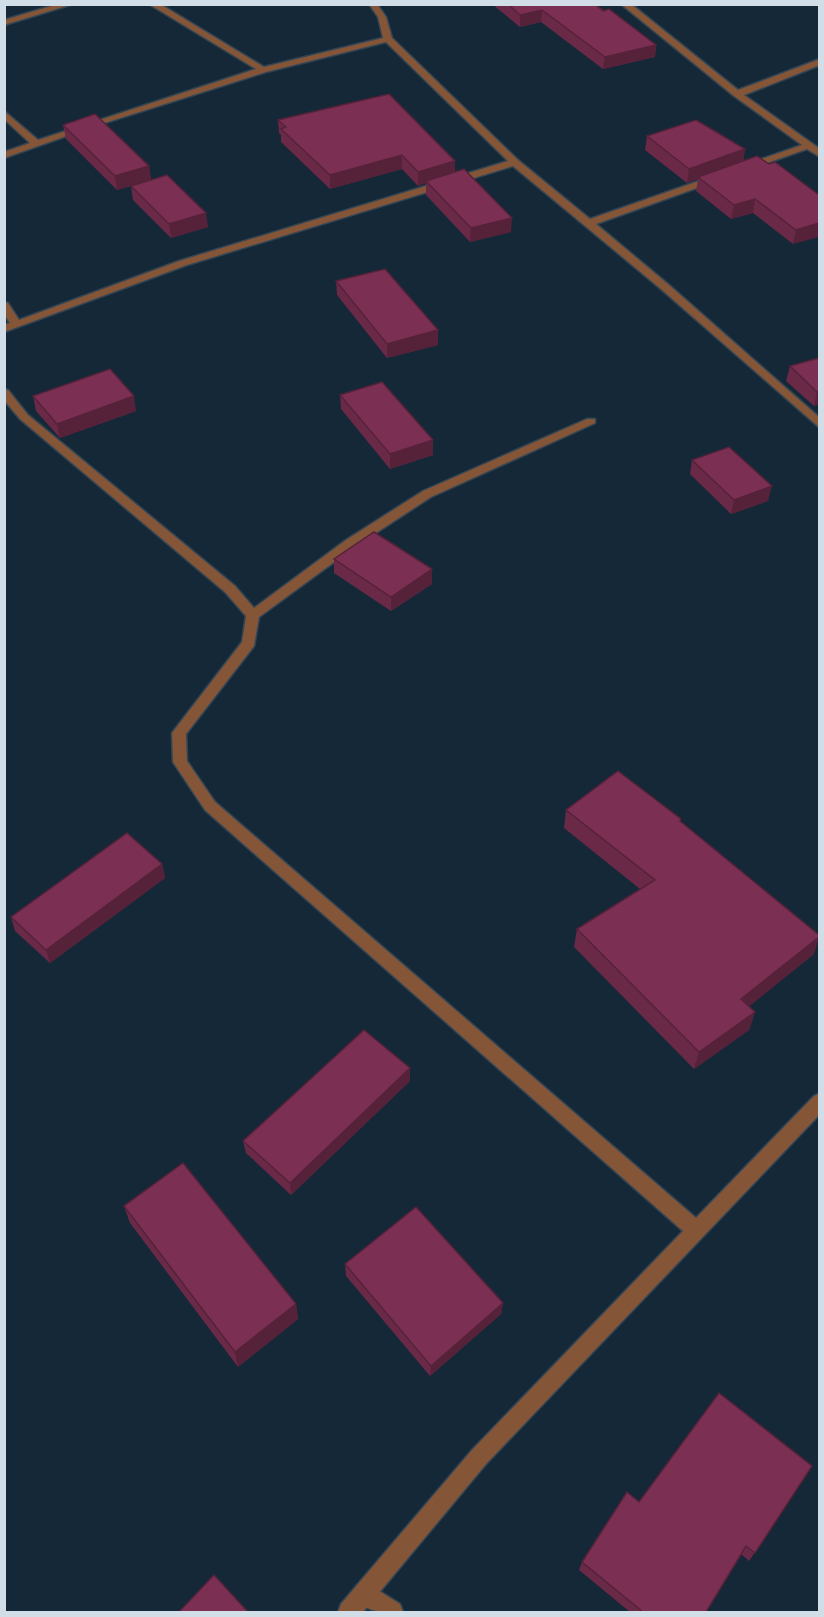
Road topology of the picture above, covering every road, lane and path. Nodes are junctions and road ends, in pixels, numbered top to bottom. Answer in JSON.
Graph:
{"nodes":[{"id":1,"x":69,"y":4,"type":"edge"},
{"id":2,"x":153,"y":4,"type":"edge"},
{"id":3,"x":373,"y":4,"type":"edge"},
{"id":4,"x":625,"y":4,"type":"edge"},
{"id":5,"x":4,"y":23,"type":"edge"},
{"id":6,"x":388,"y":39,"type":"junction"},
{"id":7,"x":819,"y":62,"type":"edge"},
{"id":8,"x":263,"y":70,"type":"junction"},
{"id":9,"x":737,"y":94,"type":"junction"},
{"id":10,"x":4,"y":114,"type":"edge"},
{"id":11,"x":37,"y":144,"type":"junction"},
{"id":12,"x":808,"y":146,"type":"junction"},
{"id":13,"x":819,"y":154,"type":"edge"},
{"id":14,"x":4,"y":155,"type":"edge"},
{"id":15,"x":515,"y":162,"type":"junction"},
{"id":16,"x":742,"y":169,"type":"edge"},
{"id":17,"x":731,"y":173,"type":"edge"},
{"id":18,"x":589,"y":223,"type":"junction"},
{"id":19,"x":4,"y":305,"type":"edge"},
{"id":20,"x":17,"y":325,"type":"junction"},
{"id":21,"x":4,"y":329,"type":"edge"},
{"id":22,"x":4,"y":392,"type":"edge"},
{"id":23,"x":591,"y":421,"type":"dead end"},
{"id":24,"x":819,"y":425,"type":"edge"},
{"id":25,"x":254,"y":615,"type":"junction"},
{"id":26,"x":819,"y":1101,"type":"edge"},
{"id":27,"x":696,"y":1230,"type":"junction"},
{"id":28,"x":365,"y":1593,"type":"junction"},
{"id":29,"x":349,"y":1612,"type":"edge"},
{"id":30,"x":392,"y":1612,"type":"edge"}],
"edges":[{"from":1,"to":5,"type":"street"},
{"from":2,"to":8,"type":"street"},
{"from":3,"to":6,"type":"street"},
{"from":4,"to":9,"type":"street"},
{"from":6,"to":8,"type":"street"},
{"from":6,"to":15,"type":"street"},
{"from":7,"to":9,"type":"street"},
{"from":8,"to":11,"type":"street"},
{"from":9,"to":12,"type":"street"},
{"from":10,"to":11,"type":"street"},
{"from":11,"to":14,"type":"street"},
{"from":12,"to":13,"type":"street"},
{"from":12,"to":16,"type":"street"},
{"from":15,"to":18,"type":"street"},
{"from":15,"to":20,"type":"street"},
{"from":17,"to":18,"type":"street"},
{"from":18,"to":24,"type":"street"},
{"from":19,"to":20,"type":"street"},
{"from":20,"to":21,"type":"street"},
{"from":22,"to":25,"type":"street"},
{"from":23,"to":25,"type":"street"},
{"from":25,"to":27,"type":"street"},
{"from":26,"to":27,"type":"street"},
{"from":27,"to":28,"type":"street"},
{"from":28,"to":29,"type":"street"},
{"from":28,"to":30,"type":"street"}]}
